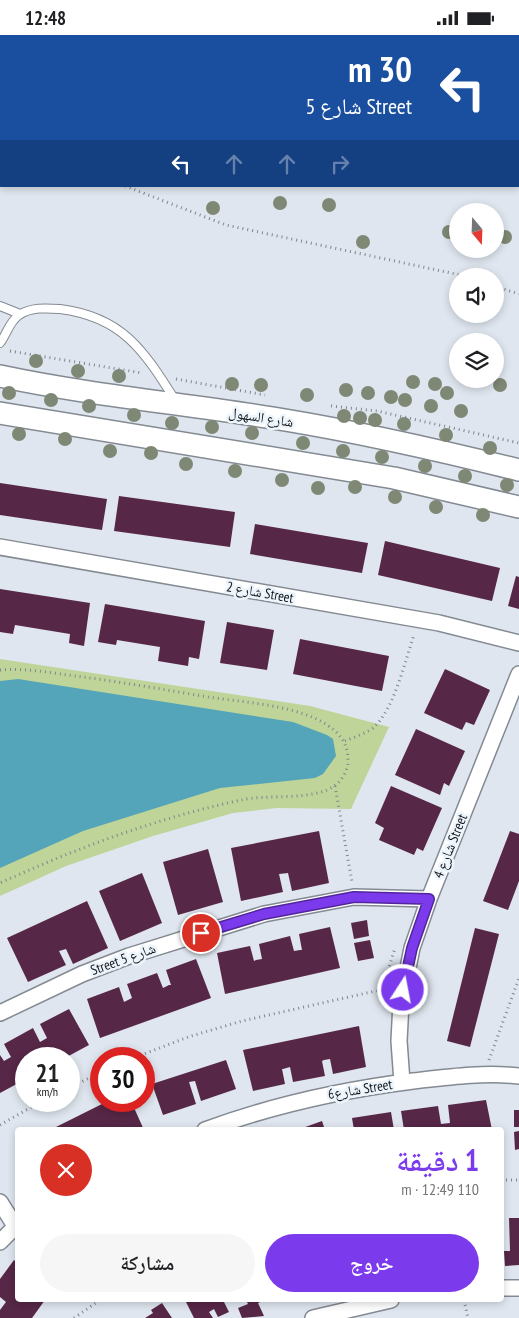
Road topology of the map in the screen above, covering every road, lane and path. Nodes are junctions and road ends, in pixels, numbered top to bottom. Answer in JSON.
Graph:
{"nodes":[{"id":1,"x":128,"y":187,"type":"edge"},
{"id":2,"x":449,"y":273,"type":"edge"},
{"id":3,"x":504,"y":289,"type":"edge"},
{"id":4,"x":519,"y":295,"type":"edge"},
{"id":5,"x":0,"y":306,"type":"edge"},
{"id":6,"x":20,"y":314,"type":"junction"},
{"id":7,"x":0,"y":343,"type":"edge"},
{"id":8,"x":0,"y":349,"type":"edge"},
{"id":9,"x":0,"y":376,"type":"edge"},
{"id":10,"x":160,"y":376,"type":"junction"},
{"id":11,"x":267,"y":395,"type":"dead end"},
{"id":12,"x":177,"y":404,"type":"junction"},
{"id":13,"x":326,"y":405,"type":"dead end"},
{"id":14,"x":0,"y":413,"type":"edge"},
{"id":15,"x":519,"y":443,"type":"edge"},
{"id":16,"x":519,"y":470,"type":"edge"},
{"id":17,"x":519,"y":507,"type":"edge"},
{"id":18,"x":0,"y":547,"type":"edge"},
{"id":19,"x":416,"y":634,"type":"dead end"},
{"id":20,"x":519,"y":643,"type":"edge"},
{"id":21,"x":0,"y":670,"type":"edge"},
{"id":22,"x":519,"y":674,"type":"edge"},
{"id":23,"x":344,"y":741,"type":"junction"},
{"id":24,"x":334,"y":786,"type":"junction"},
{"id":25,"x":0,"y":883,"type":"edge"},
{"id":26,"x":354,"y":897,"type":"junction"},
{"id":27,"x":429,"y":899,"type":"junction"},
{"id":28,"x":412,"y":948,"type":"junction"},
{"id":29,"x":519,"y":978,"type":"edge"},
{"id":30,"x":0,"y":1013,"type":"edge"},
{"id":31,"x":155,"y":1050,"type":"edge"},
{"id":32,"x":484,"y":1075,"type":"junction"},
{"id":33,"x":519,"y":1076,"type":"edge"},
{"id":34,"x":402,"y":1083,"type":"junction"},
{"id":35,"x":23,"y":1112,"type":"edge"},
{"id":36,"x":0,"y":1125,"type":"edge"},
{"id":37,"x":215,"y":1127,"type":"edge"},
{"id":38,"x":504,"y":1179,"type":"edge"},
{"id":39,"x":519,"y":1179,"type":"edge"},
{"id":40,"x":0,"y":1202,"type":"edge"},
{"id":41,"x":15,"y":1224,"type":"edge"},
{"id":42,"x":15,"y":1226,"type":"edge"},
{"id":43,"x":0,"y":1242,"type":"edge"},
{"id":44,"x":504,"y":1288,"type":"edge"},
{"id":45,"x":519,"y":1288,"type":"edge"},
{"id":46,"x":97,"y":1302,"type":"edge"},
{"id":47,"x":382,"y":1302,"type":"edge"},
{"id":48,"x":464,"y":1302,"type":"edge"},
{"id":49,"x":74,"y":1318,"type":"edge"},
{"id":50,"x":313,"y":1318,"type":"edge"},
{"id":51,"x":468,"y":1318,"type":"edge"}],
"edges":[{"from":1,"to":2,"type":"path"},
{"from":3,"to":4,"type":"path"},
{"from":5,"to":6,"type":"lane"},
{"from":6,"to":7,"type":"lane"},
{"from":6,"to":10,"type":"lane"},
{"from":8,"to":10,"type":"path"},
{"from":9,"to":12,"type":"main road","name":"شارع السهول"},
{"from":10,"to":11,"type":"path"},
{"from":10,"to":12,"type":"lane"},
{"from":12,"to":16,"type":"main road","name":"شارع السهول"},
{"from":13,"to":15,"type":"path"},
{"from":14,"to":17,"type":"main road"},
{"from":18,"to":20,"type":"street","name":"شارع 2 Street"},
{"from":19,"to":23,"type":"path"},
{"from":21,"to":23,"type":"path"},
{"from":22,"to":27,"type":"street","name":"شارع 4 Street"},
{"from":23,"to":24,"type":"path"},
{"from":24,"to":25,"type":"path"},
{"from":24,"to":26,"type":"path"},
{"from":26,"to":27,"type":"street","name":"Street شارع 5"},
{"from":26,"to":30,"type":"street","name":"Street شارع 5"},
{"from":27,"to":28,"type":"street","name":"شارع 4 Street"},
{"from":28,"to":31,"type":"path"},
{"from":28,"to":34,"type":"street","name":"شارع 4 Street"},
{"from":29,"to":32,"type":"path"},
{"from":32,"to":33,"type":"street","name":"شارع6 Street"},
{"from":32,"to":34,"type":"street","name":"شارع6 Street"},
{"from":34,"to":37,"type":"street","name":"شارع6 Street"},
{"from":35,"to":36,"type":"path"},
{"from":38,"to":39,"type":"path"},
{"from":40,"to":41,"type":"street"},
{"from":42,"to":43,"type":"street"},
{"from":44,"to":45,"type":"street"},
{"from":46,"to":49,"type":"path"},
{"from":47,"to":50,"type":"street"},
{"from":48,"to":51,"type":"path"}]}
